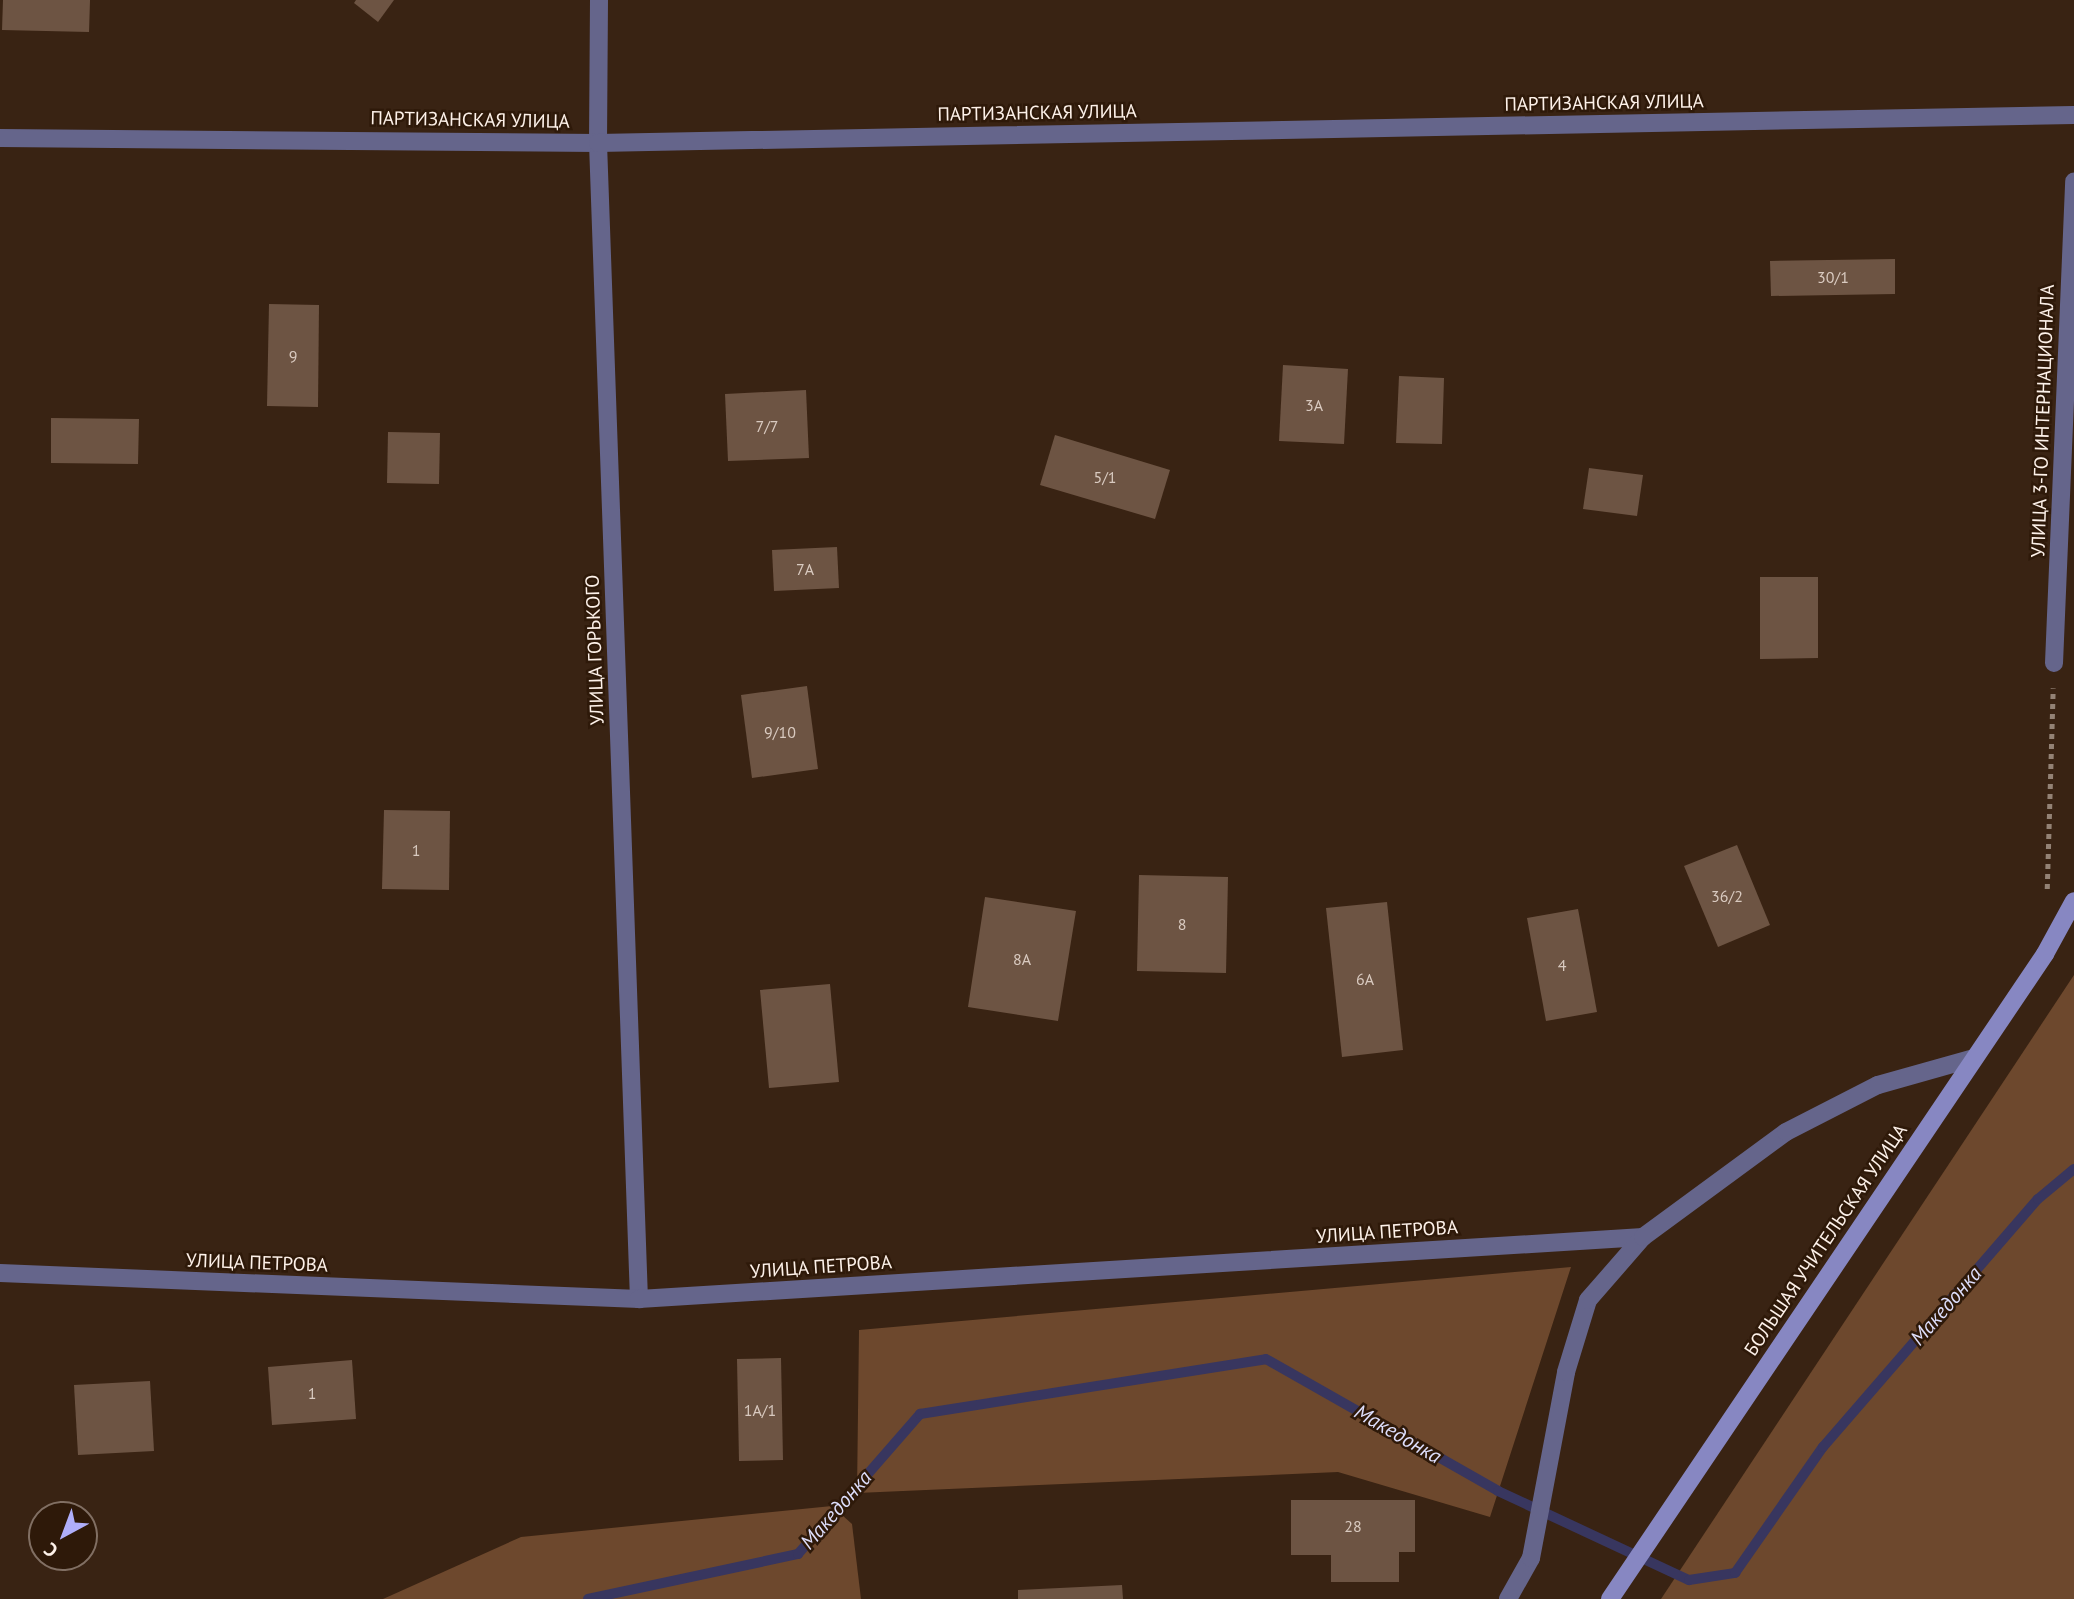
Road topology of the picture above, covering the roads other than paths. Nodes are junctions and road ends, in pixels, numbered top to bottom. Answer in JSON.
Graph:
{"nodes":[{"id":1,"x":599,"y":0,"type":"edge"},
{"id":2,"x":2074,"y":115,"type":"edge"},
{"id":3,"x":0,"y":138,"type":"edge"},
{"id":4,"x":598,"y":143,"type":"junction"},
{"id":5,"x":2074,"y":181,"type":"edge"},
{"id":6,"x":2054,"y":663,"type":"road end"},
{"id":7,"x":2074,"y":901,"type":"edge"},
{"id":8,"x":1974,"y":1058,"type":"junction"},
{"id":9,"x":1643,"y":1237,"type":"junction"},
{"id":10,"x":0,"y":1273,"type":"edge"},
{"id":11,"x":639,"y":1299,"type":"junction"},
{"id":12,"x":1508,"y":1599,"type":"edge"},
{"id":13,"x":1610,"y":1599,"type":"edge"}],
"edges":[{"from":1,"to":4,"type":"street","name":"УЛИЦА ГОРЬКОГО"},
{"from":2,"to":4,"type":"street","name":"ПАРТИЗАНСКАЯ УЛИЦА"},
{"from":3,"to":4,"type":"street","name":"ПАРТИЗАНСКАЯ УЛИЦА"},
{"from":4,"to":11,"type":"street","name":"УЛИЦА ГОРЬКОГО"},
{"from":5,"to":6,"type":"street","name":"УЛИЦА 3-ГО ИНТЕРНАЦИОНАЛА"},
{"from":7,"to":8,"type":"main road","name":"БОЛЬШАЯ УЧИТЕЛЬСКАЯ УЛИЦА"},
{"from":8,"to":9,"type":"street"},
{"from":8,"to":13,"type":"main road","name":"БОЛЬШАЯ УЧИТЕЛЬСКАЯ УЛИЦА"},
{"from":9,"to":11,"type":"street","name":"УЛИЦА ПЕТРОВА"},
{"from":9,"to":12,"type":"street"},
{"from":10,"to":11,"type":"street","name":"УЛИЦА ПЕТРОВА"}]}
